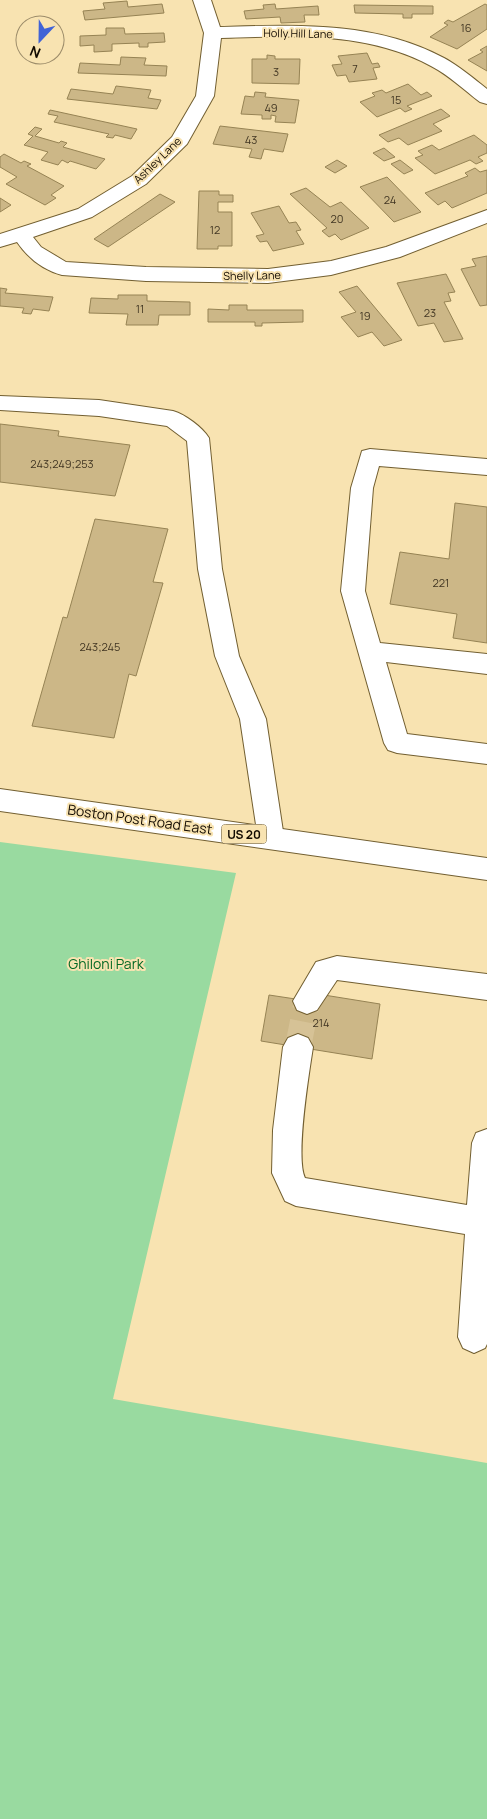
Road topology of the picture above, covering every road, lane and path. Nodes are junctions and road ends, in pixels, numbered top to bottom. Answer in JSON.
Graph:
{"nodes":[{"id":1,"x":202,"y":0,"type":"edge"},
{"id":2,"x":213,"y":33,"type":"junction"},
{"id":3,"x":487,"y":98,"type":"edge"},
{"id":4,"x":487,"y":216,"type":"edge"},
{"id":5,"x":21,"y":234,"type":"junction"},
{"id":6,"x":0,"y":242,"type":"edge"},
{"id":7,"x":0,"y":403,"type":"edge"},
{"id":8,"x":487,"y":467,"type":"edge"},
{"id":9,"x":369,"y":651,"type":"junction"},
{"id":10,"x":487,"y":664,"type":"edge"},
{"id":11,"x":487,"y":754,"type":"edge"},
{"id":12,"x":0,"y":800,"type":"edge"},
{"id":13,"x":271,"y":838,"type":"junction"},
{"id":14,"x":487,"y":869,"type":"edge"},
{"id":15,"x":487,"y":986,"type":"edge"},
{"id":16,"x":307,"y":1001,"type":"tunnel mouth"},
{"id":17,"x":298,"y":1047,"type":"tunnel mouth"},
{"id":18,"x":487,"y":1143,"type":"edge"},
{"id":19,"x":484,"y":1223,"type":"edge"},
{"id":20,"x":474,"y":1337,"type":"dead end"}],
"edges":[{"from":1,"to":2,"type":"street","name":"Ashley Lane"},
{"from":2,"to":3,"type":"street","name":"Holly Hill Lane"},
{"from":2,"to":5,"type":"street","name":"Ashley Lane"},
{"from":4,"to":5,"type":"street","name":"Shelly Lane"},
{"from":5,"to":6,"type":"street","name":"Ashley Lane"},
{"from":7,"to":13,"type":"street"},
{"from":8,"to":9,"type":"street"},
{"from":9,"to":10,"type":"street"},
{"from":9,"to":11,"type":"street"},
{"from":12,"to":13,"type":"street","name":"Boston Post Road East","number":"US 20"},
{"from":13,"to":14,"type":"street","name":"Boston Post Road East","number":"US 20"},
{"from":15,"to":16,"type":"street"},
{"from":17,"to":19,"type":"street"},
{"from":18,"to":19,"type":"street"},
{"from":19,"to":20,"type":"street"}]}
